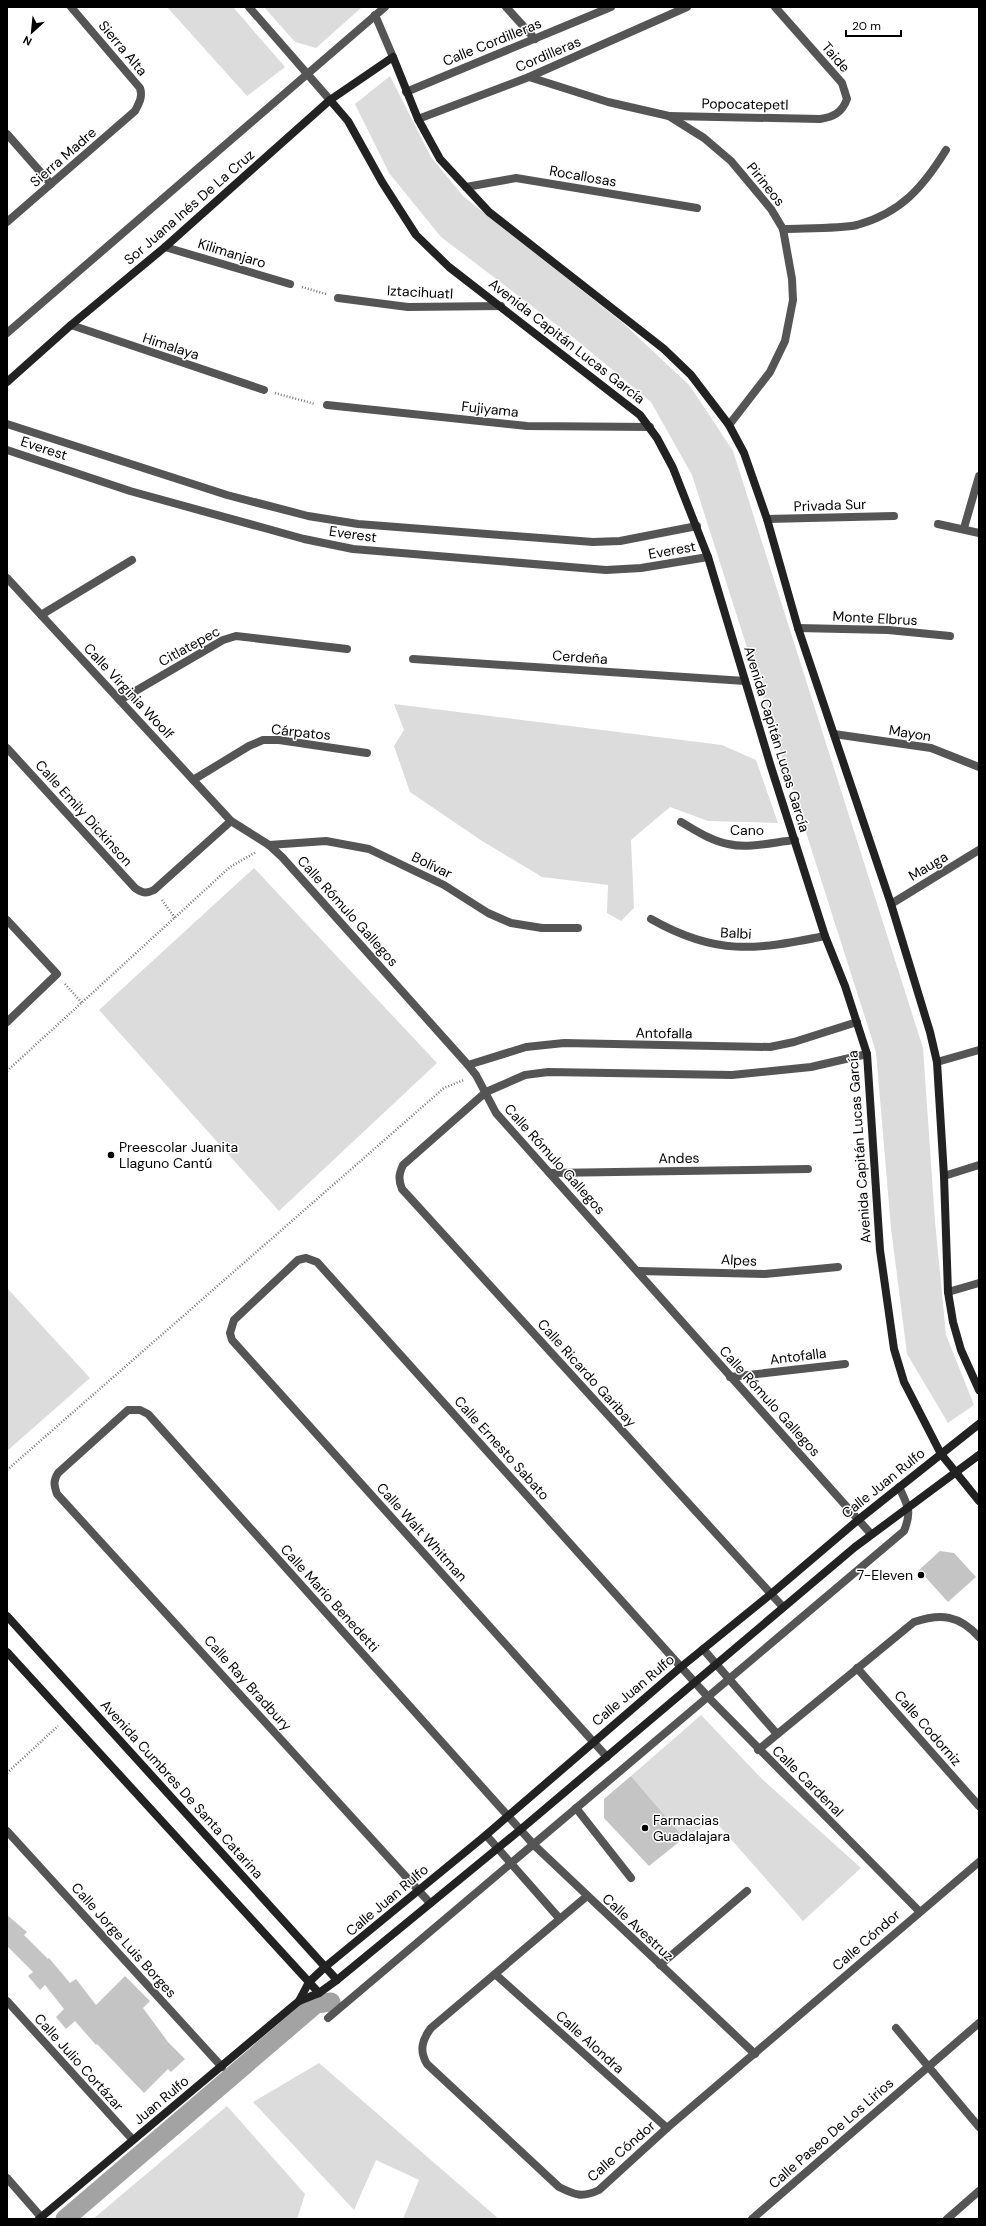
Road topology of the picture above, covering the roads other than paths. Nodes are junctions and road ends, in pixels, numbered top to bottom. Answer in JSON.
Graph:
{"nodes":[{"id":1,"x":71,"y":7,"type":"edge"},
{"id":2,"x":249,"y":7,"type":"edge"},
{"id":3,"x":385,"y":7,"type":"edge"},
{"id":4,"x":506,"y":7,"type":"edge"},
{"id":5,"x":610,"y":7,"type":"edge"},
{"id":6,"x":686,"y":7,"type":"edge"},
{"id":7,"x":775,"y":7,"type":"edge"},
{"id":8,"x":376,"y":15,"type":"junction"},
{"id":9,"x":535,"y":39,"type":"junction"},
{"id":10,"x":393,"y":57,"type":"junction"},
{"id":11,"x":307,"y":73,"type":"junction"},
{"id":12,"x":529,"y":77,"type":"junction"},
{"id":13,"x":406,"y":92,"type":"junction"},
{"id":14,"x":330,"y":100,"type":"junction"},
{"id":15,"x":135,"y":111,"type":"joint"},
{"id":16,"x":669,"y":116,"type":"junction"},
{"id":17,"x":418,"y":119,"type":"junction"},
{"id":18,"x":820,"y":119,"type":"joint"},
{"id":19,"x":7,"y":134,"type":"edge"},
{"id":20,"x":946,"y":150,"type":"dead end"},
{"id":21,"x":51,"y":184,"type":"junction"},
{"id":22,"x":466,"y":187,"type":"junction"},
{"id":23,"x":697,"y":208,"type":"dead end"},
{"id":24,"x":7,"y":222,"type":"edge"},
{"id":25,"x":783,"y":229,"type":"junction"},
{"id":26,"x":165,"y":246,"type":"junction"},
{"id":27,"x":290,"y":284,"type":"road end"},
{"id":28,"x":338,"y":298,"type":"road end"},
{"id":29,"x":501,"y":306,"type":"junction"},
{"id":30,"x":71,"y":325,"type":"junction"},
{"id":31,"x":7,"y":333,"type":"edge"},
{"id":32,"x":7,"y":382,"type":"edge"},
{"id":33,"x":264,"y":390,"type":"road end"},
{"id":34,"x":327,"y":405,"type":"road end"},
{"id":35,"x":7,"y":424,"type":"edge"},
{"id":36,"x":729,"y":425,"type":"junction"},
{"id":37,"x":650,"y":427,"type":"junction"},
{"id":38,"x":7,"y":450,"type":"edge"},
{"id":39,"x":979,"y":476,"type":"edge"},
{"id":40,"x":894,"y":516,"type":"dead end"},
{"id":41,"x":767,"y":519,"type":"junction"},
{"id":42,"x":938,"y":524,"type":"dead end"},
{"id":43,"x":697,"y":526,"type":"junction"},
{"id":44,"x":964,"y":528,"type":"junction"},
{"id":45,"x":979,"y":534,"type":"edge"},
{"id":46,"x":708,"y":557,"type":"junction"},
{"id":47,"x":132,"y":560,"type":"dead end"},
{"id":48,"x":7,"y":578,"type":"edge"},
{"id":49,"x":42,"y":615,"type":"junction"},
{"id":50,"x":798,"y":628,"type":"junction"},
{"id":51,"x":950,"y":636,"type":"dead end"},
{"id":52,"x":347,"y":649,"type":"dead end"},
{"id":53,"x":413,"y":659,"type":"dead end"},
{"id":54,"x":745,"y":681,"type":"junction"},
{"id":55,"x":120,"y":700,"type":"junction"},
{"id":56,"x":834,"y":734,"type":"junction"},
{"id":57,"x":7,"y":748,"type":"edge"},
{"id":58,"x":367,"y":753,"type":"dead end"},
{"id":59,"x":979,"y":767,"type":"edge"},
{"id":60,"x":194,"y":780,"type":"junction"},
{"id":61,"x":232,"y":820,"type":"junction"},
{"id":62,"x":680,"y":822,"type":"dead end"},
{"id":63,"x":795,"y":840,"type":"junction"},
{"id":64,"x":269,"y":845,"type":"junction"},
{"id":65,"x":979,"y":850,"type":"edge"},
{"id":66,"x":891,"y":904,"type":"junction"},
{"id":67,"x":651,"y":919,"type":"dead end"},
{"id":68,"x":7,"y":920,"type":"edge"},
{"id":69,"x":578,"y":928,"type":"dead end"},
{"id":70,"x":826,"y":936,"type":"junction"},
{"id":71,"x":7,"y":1022,"type":"edge"},
{"id":72,"x":857,"y":1022,"type":"junction"},
{"id":73,"x":979,"y":1050,"type":"edge"},
{"id":74,"x":867,"y":1054,"type":"junction"},
{"id":75,"x":937,"y":1062,"type":"junction"},
{"id":76,"x":468,"y":1064,"type":"junction"},
{"id":77,"x":486,"y":1092,"type":"junction"},
{"id":78,"x":979,"y":1166,"type":"edge"},
{"id":79,"x":808,"y":1168,"type":"dead end"},
{"id":80,"x":550,"y":1173,"type":"junction"},
{"id":81,"x":944,"y":1176,"type":"junction"},
{"id":82,"x":838,"y":1267,"type":"dead end"},
{"id":83,"x":638,"y":1271,"type":"junction"},
{"id":84,"x":979,"y":1283,"type":"edge"},
{"id":85,"x":948,"y":1292,"type":"junction"},
{"id":86,"x":232,"y":1340,"type":"joint"},
{"id":87,"x":845,"y":1364,"type":"dead end"},
{"id":88,"x":730,"y":1377,"type":"junction"},
{"id":89,"x":979,"y":1390,"type":"edge"},
{"id":90,"x":128,"y":1410,"type":"joint"},
{"id":91,"x":979,"y":1424,"type":"edge"},
{"id":92,"x":941,"y":1454,"type":"junction"},
{"id":93,"x":979,"y":1455,"type":"edge"},
{"id":94,"x":955,"y":1472,"type":"junction"},
{"id":95,"x":899,"y":1487,"type":"junction"},
{"id":96,"x":979,"y":1501,"type":"edge"},
{"id":97,"x":908,"y":1506,"type":"junction"},
{"id":98,"x":858,"y":1520,"type":"junction"},
{"id":99,"x":871,"y":1534,"type":"junction"},
{"id":100,"x":771,"y":1594,"type":"junction"},
{"id":101,"x":783,"y":1608,"type":"junction"},
{"id":102,"x":7,"y":1616,"type":"edge"},
{"id":103,"x":979,"y":1637,"type":"edge"},
{"id":104,"x":703,"y":1649,"type":"junction"},
{"id":105,"x":7,"y":1652,"type":"edge"},
{"id":106,"x":716,"y":1664,"type":"junction"},
{"id":107,"x":681,"y":1667,"type":"junction"},
{"id":108,"x":857,"y":1668,"type":"junction"},
{"id":109,"x":729,"y":1679,"type":"junction"},
{"id":110,"x":695,"y":1682,"type":"junction"},
{"id":111,"x":708,"y":1697,"type":"junction"},
{"id":112,"x":777,"y":1734,"type":"junction"},
{"id":113,"x":593,"y":1742,"type":"junction"},
{"id":114,"x":758,"y":1750,"type":"junction"},
{"id":115,"x":607,"y":1757,"type":"junction"},
{"id":116,"x":979,"y":1806,"type":"edge"},
{"id":117,"x":576,"y":1808,"type":"junction"},
{"id":118,"x":508,"y":1815,"type":"junction"},
{"id":119,"x":520,"y":1830,"type":"junction"},
{"id":120,"x":7,"y":1832,"type":"edge"},
{"id":121,"x":486,"y":1835,"type":"junction"},
{"id":122,"x":534,"y":1845,"type":"junction"},
{"id":123,"x":498,"y":1848,"type":"junction"},
{"id":124,"x":979,"y":1862,"type":"edge"},
{"id":125,"x":511,"y":1863,"type":"junction"},
{"id":126,"x":631,"y":1878,"type":"dead end"},
{"id":127,"x":418,"y":1890,"type":"junction"},
{"id":128,"x":748,"y":1891,"type":"dead end"},
{"id":129,"x":587,"y":1896,"type":"junction"},
{"id":130,"x":430,"y":1903,"type":"junction"},
{"id":131,"x":919,"y":1911,"type":"junction"},
{"id":132,"x":559,"y":1918,"type":"junction"},
{"id":133,"x":660,"y":1965,"type":"junction"},
{"id":134,"x":326,"y":1967,"type":"junction"},
{"id":135,"x":495,"y":1974,"type":"junction"},
{"id":136,"x":337,"y":1980,"type":"junction"},
{"id":137,"x":309,"y":1982,"type":"junction"},
{"id":138,"x":320,"y":1993,"type":"junction"},
{"id":139,"x":7,"y":2001,"type":"edge"},
{"id":140,"x":300,"y":2001,"type":"junction"},
{"id":141,"x":328,"y":2018,"type":"dead end"},
{"id":142,"x":979,"y":2023,"type":"edge"},
{"id":143,"x":896,"y":2028,"type":"dead end"},
{"id":144,"x":756,"y":2054,"type":"junction"},
{"id":145,"x":222,"y":2066,"type":"junction"},
{"id":146,"x":928,"y":2066,"type":"junction"},
{"id":147,"x":979,"y":2127,"type":"edge"},
{"id":148,"x":667,"y":2128,"type":"junction"},
{"id":149,"x":133,"y":2140,"type":"junction"},
{"id":150,"x":7,"y":2178,"type":"edge"},
{"id":151,"x":979,"y":2191,"type":"edge"},
{"id":152,"x":40,"y":2218,"type":"edge"},
{"id":153,"x":752,"y":2219,"type":"edge"},
{"id":154,"x":947,"y":2219,"type":"edge"}],
"edges":[{"from":1,"to":15,"type":"street","name":"Sierra Alta"},
{"from":2,"to":11,"type":"street"},
{"from":3,"to":8,"type":"street"},
{"from":4,"to":9,"type":"street"},
{"from":5,"to":9,"type":"street","name":"Calle Cordilleras"},
{"from":6,"to":12,"type":"street","name":"Cordilleras"},
{"from":7,"to":18,"type":"street","name":"Taide"},
{"from":8,"to":10,"type":"street"},
{"from":8,"to":11,"type":"street","name":"Sor Juana Inés De La Cruz"},
{"from":9,"to":13,"type":"street","name":"Calle Cordilleras"},
{"from":10,"to":13,"type":"street"},
{"from":10,"to":14,"type":"street","name":"Sor Juana Inés De La Cruz"},
{"from":11,"to":14,"type":"street"},
{"from":11,"to":31,"type":"street","name":"Sor Juana Inés De La Cruz"},
{"from":12,"to":16,"type":"street","name":"Pirineos"},
{"from":12,"to":17,"type":"street","name":"Cordilleras"},
{"from":13,"to":17,"type":"street"},
{"from":14,"to":26,"type":"street","name":"Sor Juana Inés De La Cruz"},
{"from":14,"to":29,"type":"street","name":"Avenida Capitán Lucas García"},
{"from":15,"to":21,"type":"street","name":"Sierra Madre"},
{"from":16,"to":18,"type":"street","name":"Popocatepetl"},
{"from":16,"to":25,"type":"street","name":"Pirineos"},
{"from":17,"to":22,"type":"street"},
{"from":19,"to":21,"type":"street"},
{"from":20,"to":25,"type":"street"},
{"from":21,"to":24,"type":"street","name":"Sierra Madre"},
{"from":22,"to":23,"type":"street","name":"Rocallosas"},
{"from":22,"to":36,"type":"street"},
{"from":25,"to":36,"type":"street","name":"Pirineos"},
{"from":26,"to":27,"type":"street","name":"Kilimanjaro"},
{"from":26,"to":30,"type":"street","name":"Sor Juana Inés De La Cruz"},
{"from":28,"to":29,"type":"street","name":"Iztacihuatl"},
{"from":29,"to":37,"type":"street","name":"Avenida Capitán Lucas García"},
{"from":30,"to":32,"type":"street","name":"Sor Juana Inés De La Cruz"},
{"from":30,"to":33,"type":"street","name":"Himalaya"},
{"from":34,"to":37,"type":"street","name":"Fujiyama"},
{"from":35,"to":43,"type":"street","name":"Everest"},
{"from":36,"to":41,"type":"street"},
{"from":37,"to":43,"type":"street","name":"Avenida Capitán Lucas García"},
{"from":38,"to":46,"type":"street","name":"Everest"},
{"from":39,"to":44,"type":"street"},
{"from":40,"to":41,"type":"street","name":"Privada Sur"},
{"from":41,"to":50,"type":"street"},
{"from":42,"to":44,"type":"street"},
{"from":43,"to":46,"type":"street","name":"Avenida Capitán Lucas García"},
{"from":44,"to":45,"type":"street"},
{"from":46,"to":54,"type":"street","name":"Avenida Capitán Lucas García"},
{"from":47,"to":49,"type":"street"},
{"from":48,"to":49,"type":"street","name":"Calle Virginia Woolf"},
{"from":49,"to":55,"type":"street","name":"Calle Virginia Woolf"},
{"from":50,"to":51,"type":"street","name":"Monte Elbrus"},
{"from":50,"to":56,"type":"street"},
{"from":52,"to":55,"type":"street","name":"Citlatepec"},
{"from":53,"to":54,"type":"street","name":"Cerdeña"},
{"from":54,"to":63,"type":"street","name":"Avenida Capitán Lucas García"},
{"from":55,"to":60,"type":"street","name":"Calle Virginia Woolf"},
{"from":56,"to":59,"type":"street","name":"Mayon"},
{"from":56,"to":66,"type":"street"},
{"from":57,"to":61,"type":"street","name":"Calle Emily Dickinson"},
{"from":58,"to":60,"type":"street","name":"Cárpatos"},
{"from":60,"to":61,"type":"street","name":"Calle Virginia Woolf"},
{"from":61,"to":64,"type":"street","name":"Calle Rómulo Gallegos"},
{"from":62,"to":63,"type":"street","name":"Cano"},
{"from":63,"to":70,"type":"street","name":"Avenida Capitán Lucas García"},
{"from":64,"to":69,"type":"street","name":"Bolívar"},
{"from":64,"to":76,"type":"street","name":"Calle Rómulo Gallegos"},
{"from":65,"to":66,"type":"street","name":"Mauga"},
{"from":66,"to":75,"type":"street"},
{"from":67,"to":70,"type":"street","name":"Balbi"},
{"from":68,"to":71,"type":"street"},
{"from":70,"to":72,"type":"street","name":"Avenida Capitán Lucas García"},
{"from":72,"to":74,"type":"street","name":"Avenida Capitán Lucas García"},
{"from":72,"to":76,"type":"street","name":"Antofalla"},
{"from":73,"to":75,"type":"street"},
{"from":74,"to":77,"type":"street"},
{"from":74,"to":92,"type":"street","name":"Avenida Capitán Lucas García"},
{"from":75,"to":81,"type":"street"},
{"from":76,"to":77,"type":"street","name":"Calle Rómulo Gallegos"},
{"from":77,"to":80,"type":"street","name":"Calle Rómulo Gallegos"},
{"from":77,"to":100,"type":"street","name":"Calle Ricardo Garibay"},
{"from":78,"to":81,"type":"street"},
{"from":79,"to":80,"type":"street","name":"Andes"},
{"from":80,"to":83,"type":"street","name":"Calle Rómulo Gallegos"},
{"from":81,"to":85,"type":"street"},
{"from":82,"to":83,"type":"street","name":"Alpes"},
{"from":83,"to":88,"type":"street","name":"Calle Rómulo Gallegos"},
{"from":84,"to":85,"type":"street"},
{"from":85,"to":89,"type":"street"},
{"from":86,"to":107,"type":"street","name":"Calle Ernesto Sabato"},
{"from":86,"to":113,"type":"street","name":"Calle Walt Whitman"},
{"from":87,"to":88,"type":"street","name":"Antofalla"},
{"from":88,"to":98,"type":"street","name":"Calle Rómulo Gallegos"},
{"from":90,"to":118,"type":"street","name":"Calle Mario Benedetti"},
{"from":90,"to":127,"type":"street","name":"Calle Ray Bradbury"},
{"from":91,"to":92,"type":"street","name":"Calle Juan Rulfo"},
{"from":92,"to":94,"type":"street","name":"Avenida Capitán Lucas García"},
{"from":92,"to":95,"type":"street","name":"Calle Juan Rulfo"},
{"from":93,"to":94,"type":"street","name":"Calle Juan Rulfo"},
{"from":94,"to":96,"type":"street","name":"Avenida Capitán Lucas García"},
{"from":94,"to":97,"type":"street","name":"Calle Juan Rulfo"},
{"from":95,"to":97,"type":"street"},
{"from":95,"to":98,"type":"street","name":"Calle Juan Rulfo"},
{"from":97,"to":99,"type":"street","name":"Calle Juan Rulfo"},
{"from":97,"to":109,"type":"street"},
{"from":98,"to":99,"type":"street","name":"Calle Rómulo Gallegos"},
{"from":98,"to":100,"type":"street","name":"Calle Juan Rulfo"},
{"from":99,"to":101,"type":"street","name":"Calle Juan Rulfo"},
{"from":100,"to":101,"type":"street","name":"Calle Ricardo Garibay"},
{"from":100,"to":104,"type":"street","name":"Calle Juan Rulfo"},
{"from":101,"to":106,"type":"street","name":"Calle Juan Rulfo"},
{"from":102,"to":134,"type":"street","name":"Avenida Cumbres De Santa Catarina"},
{"from":103,"to":108,"type":"street"},
{"from":104,"to":106,"type":"street","name":"Calle Cardenal"},
{"from":104,"to":107,"type":"street","name":"Calle Juan Rulfo"},
{"from":105,"to":137,"type":"street"},
{"from":106,"to":109,"type":"street","name":"Calle Cardenal"},
{"from":106,"to":110,"type":"street","name":"Calle Juan Rulfo"},
{"from":107,"to":110,"type":"street","name":"Calle Cardenal"},
{"from":107,"to":113,"type":"street","name":"Calle Juan Rulfo"},
{"from":108,"to":112,"type":"street"},
{"from":108,"to":116,"type":"street","name":"Calle Codorniz"},
{"from":109,"to":111,"type":"street"},
{"from":109,"to":112,"type":"street","name":"Calle Cardenal"},
{"from":110,"to":111,"type":"street","name":"Calle Cardenal"},
{"from":110,"to":115,"type":"street","name":"Calle Juan Rulfo"},
{"from":111,"to":114,"type":"street","name":"Calle Cardenal"},
{"from":111,"to":117,"type":"street"},
{"from":112,"to":114,"type":"street"},
{"from":113,"to":115,"type":"street","name":"Calle Walt Whitman"},
{"from":113,"to":118,"type":"street","name":"Calle Juan Rulfo"},
{"from":114,"to":131,"type":"street","name":"Calle Cardenal"},
{"from":115,"to":119,"type":"street","name":"Calle Juan Rulfo"},
{"from":117,"to":122,"type":"street"},
{"from":117,"to":126,"type":"street"},
{"from":118,"to":119,"type":"street","name":"Calle Avestruz"},
{"from":118,"to":121,"type":"street","name":"Calle Juan Rulfo"},
{"from":119,"to":122,"type":"street","name":"Calle Avestruz"},
{"from":119,"to":123,"type":"street","name":"Calle Juan Rulfo"},
{"from":120,"to":145,"type":"street","name":"Calle Jorge Luis Borges"},
{"from":121,"to":123,"type":"street"},
{"from":121,"to":127,"type":"street","name":"Calle Juan Rulfo"},
{"from":122,"to":125,"type":"street"},
{"from":122,"to":129,"type":"street","name":"Calle Avestruz"},
{"from":123,"to":125,"type":"street"},
{"from":123,"to":130,"type":"street","name":"Calle Juan Rulfo"},
{"from":124,"to":131,"type":"street","name":"Calle Cóndor"},
{"from":125,"to":132,"type":"street"},
{"from":125,"to":141,"type":"street"},
{"from":127,"to":130,"type":"street","name":"Calle Ray Bradbury"},
{"from":127,"to":134,"type":"street","name":"Calle Juan Rulfo"},
{"from":128,"to":133,"type":"street"},
{"from":129,"to":132,"type":"street","name":"Calle Cóndor"},
{"from":129,"to":133,"type":"street","name":"Calle Avestruz"},
{"from":130,"to":136,"type":"street","name":"Calle Juan Rulfo"},
{"from":131,"to":144,"type":"street","name":"Calle Cóndor"},
{"from":132,"to":135,"type":"street","name":"Calle Cóndor"},
{"from":133,"to":144,"type":"street","name":"Calle Avestruz"},
{"from":134,"to":136,"type":"street","name":"Avenida Cumbres De Santa Catarina"},
{"from":134,"to":137,"type":"street","name":"Calle Juan Rulfo"},
{"from":135,"to":148,"type":"street","name":"Calle Alondra"},
{"from":135,"to":148,"type":"street","name":"Calle Cóndor"},
{"from":136,"to":138,"type":"street","name":"Calle Juan Rulfo"},
{"from":137,"to":138,"type":"street"},
{"from":137,"to":140,"type":"street","name":"Juan Rulfo"},
{"from":138,"to":140,"type":"street","name":"Juan Rulfo"},
{"from":139,"to":149,"type":"street","name":"Calle Julio Cortázar"},
{"from":140,"to":145,"type":"street","name":"Juan Rulfo"},
{"from":142,"to":146,"type":"street"},
{"from":143,"to":146,"type":"street"},
{"from":144,"to":148,"type":"street","name":"Calle Cóndor"},
{"from":145,"to":149,"type":"street","name":"Juan Rulfo"},
{"from":146,"to":147,"type":"street"},
{"from":146,"to":153,"type":"street","name":"Calle Paseo De Los Lirios"},
{"from":149,"to":152,"type":"street","name":"Juan Rulfo"},
{"from":150,"to":152,"type":"street"},
{"from":151,"to":154,"type":"street"}]}
